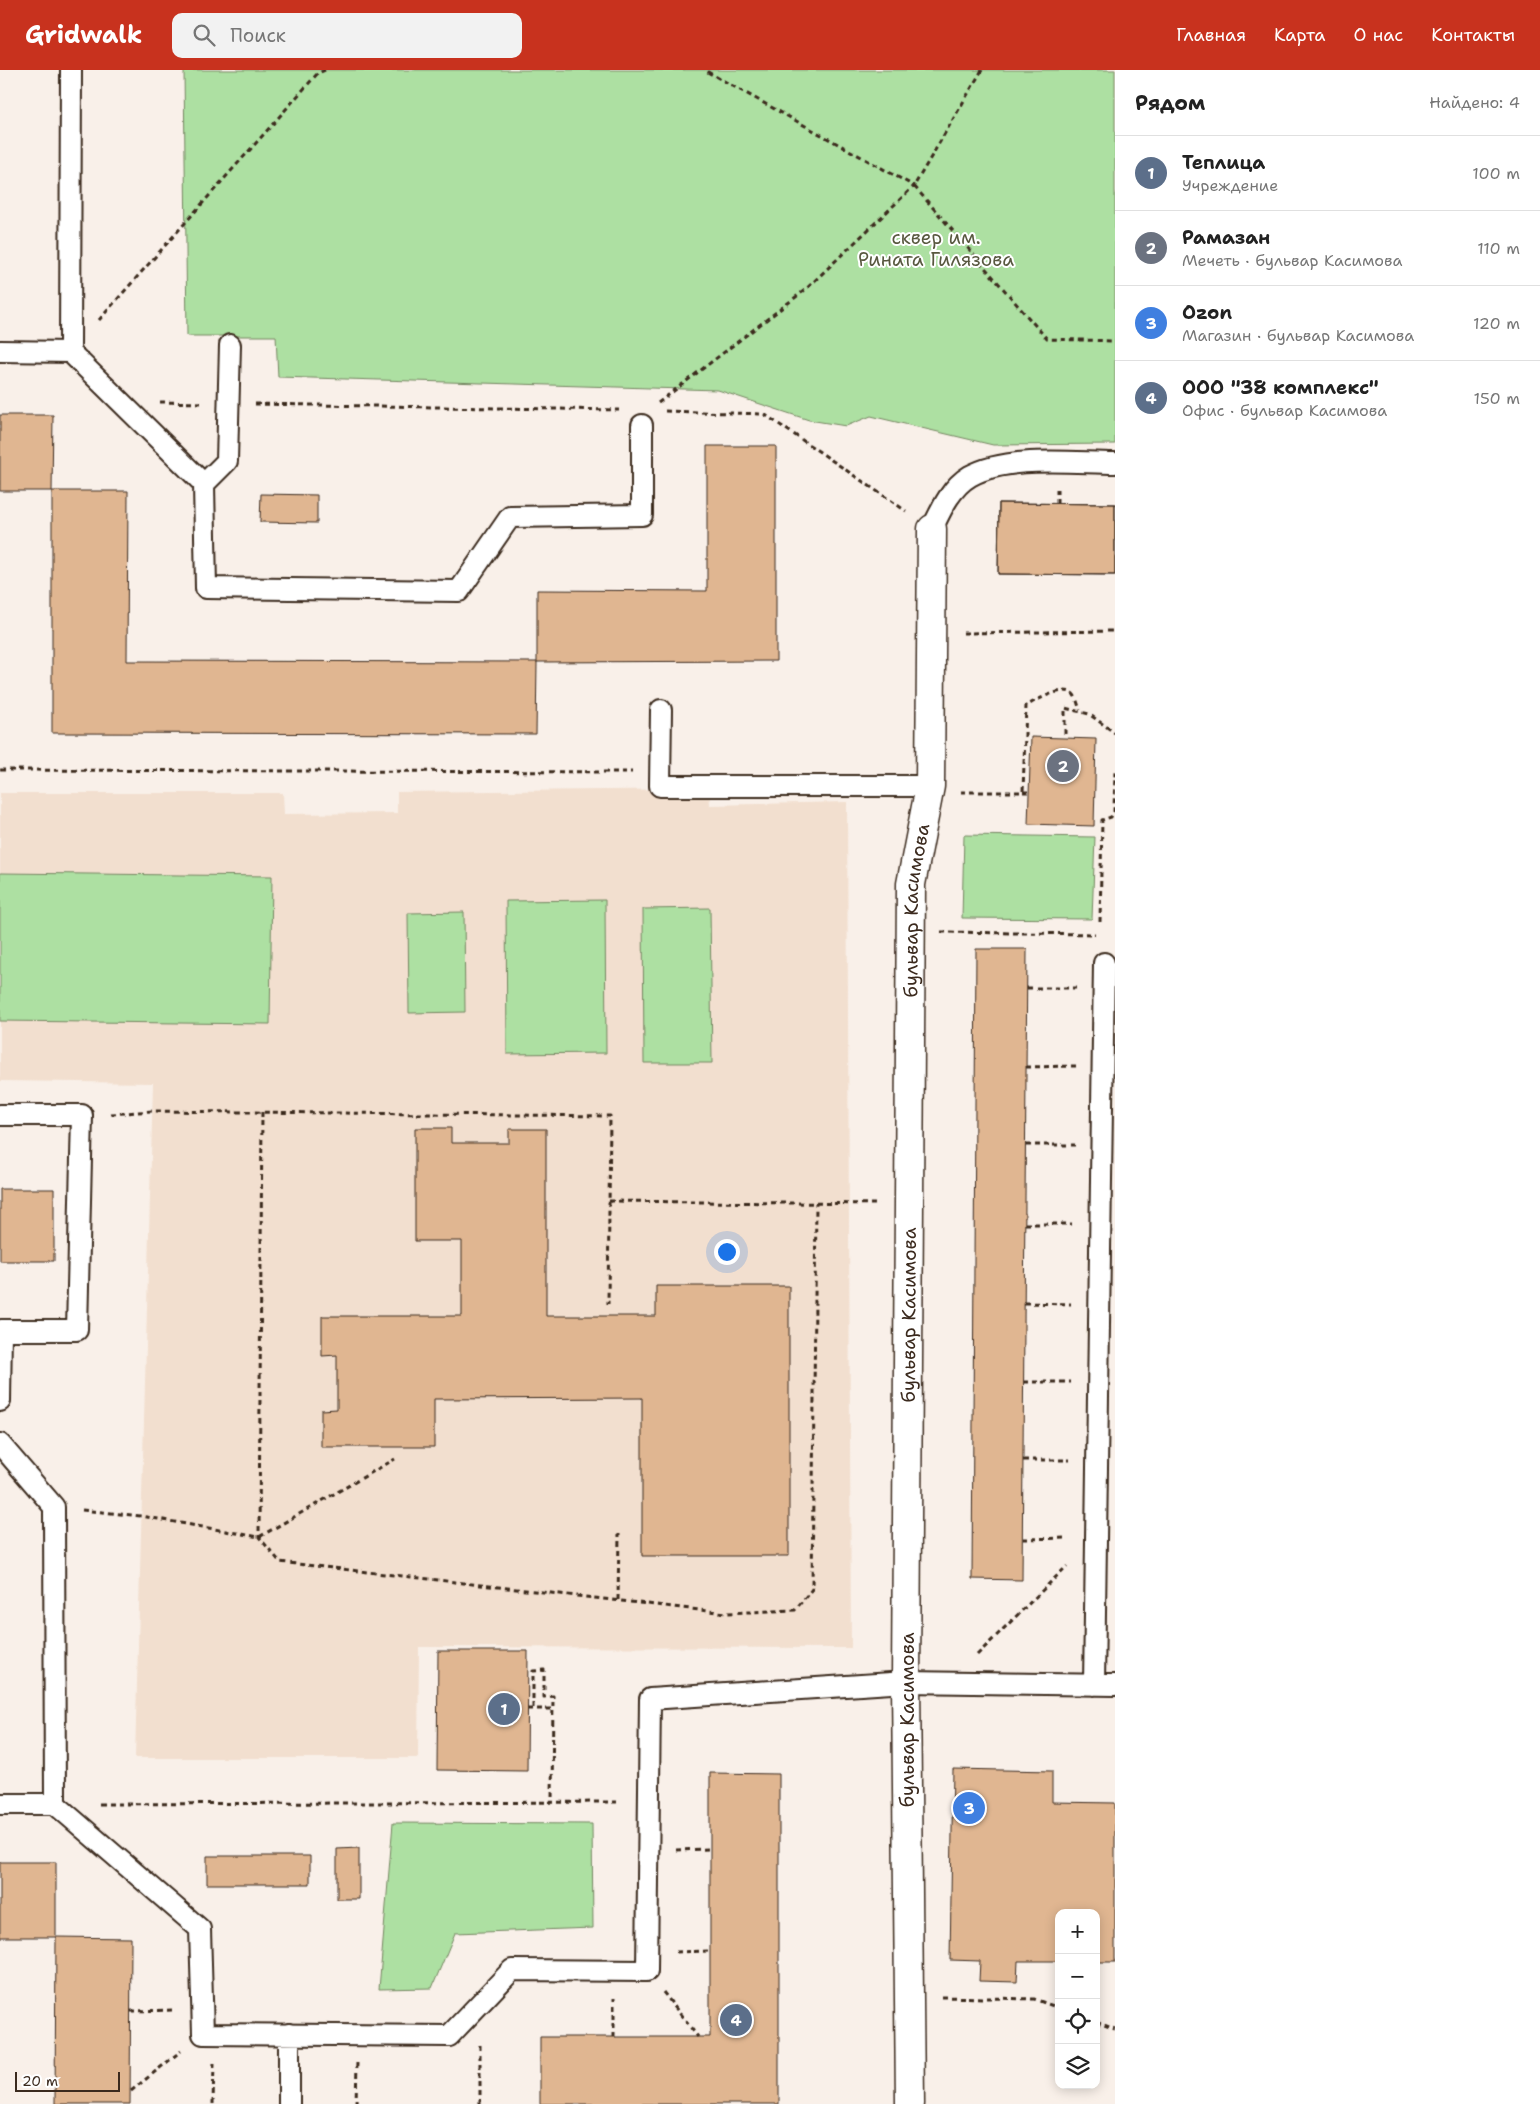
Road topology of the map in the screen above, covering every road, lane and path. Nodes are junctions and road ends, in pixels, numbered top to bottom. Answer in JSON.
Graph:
{"nodes":[{"id":1,"x":71,"y":70,"type":"edge"},
{"id":2,"x":325,"y":70,"type":"edge"},
{"id":3,"x":704,"y":70,"type":"edge"},
{"id":4,"x":982,"y":70,"type":"edge"},
{"id":5,"x":914,"y":186,"type":"junction"},
{"id":6,"x":1115,"y":342,"type":"edge"},
{"id":7,"x":230,"y":344,"type":"dead end"},
{"id":8,"x":0,"y":351,"type":"edge"},
{"id":9,"x":70,"y":352,"type":"junction"},
{"id":10,"x":120,"y":401,"type":"junction"},
{"id":11,"x":229,"y":403,"type":"junction"},
{"id":12,"x":656,"y":404,"type":"dead end"},
{"id":13,"x":629,"y":410,"type":"dead end"},
{"id":14,"x":658,"y":410,"type":"dead end"},
{"id":15,"x":642,"y":425,"type":"dead end"},
{"id":16,"x":1115,"y":463,"type":"edge"},
{"id":17,"x":204,"y":484,"type":"junction"},
{"id":18,"x":932,"y":529,"type":"junction"},
{"id":19,"x":1115,"y":631,"type":"edge"},
{"id":20,"x":932,"y":633,"type":"junction"},
{"id":21,"x":661,"y":710,"type":"dead end"},
{"id":22,"x":1080,"y":710,"type":"junction"},
{"id":23,"x":1115,"y":732,"type":"edge"},
{"id":24,"x":1065,"y":734,"type":"dead end"},
{"id":25,"x":1115,"y":769,"type":"edge"},
{"id":26,"x":0,"y":770,"type":"edge"},
{"id":27,"x":660,"y":772,"type":"junction"},
{"id":28,"x":930,"y":786,"type":"junction"},
{"id":29,"x":962,"y":792,"type":"dead end"},
{"id":30,"x":1023,"y":792,"type":"junction"},
{"id":31,"x":1029,"y":792,"type":"dead end"},
{"id":32,"x":1100,"y":922,"type":"dead end"},
{"id":33,"x":911,"y":931,"type":"junction"},
{"id":34,"x":1104,"y":963,"type":"joint"},
{"id":35,"x":1027,"y":988,"type":"dead end"},
{"id":36,"x":1103,"y":989,"type":"junction"},
{"id":37,"x":1102,"y":1066,"type":"junction"},
{"id":38,"x":1026,"y":1067,"type":"dead end"},
{"id":39,"x":262,"y":1112,"type":"junction"},
{"id":40,"x":0,"y":1115,"type":"edge"},
{"id":41,"x":82,"y":1115,"type":"junction"},
{"id":42,"x":1026,"y":1145,"type":"dead end"},
{"id":43,"x":1101,"y":1145,"type":"junction"},
{"id":44,"x":609,"y":1202,"type":"junction"},
{"id":45,"x":816,"y":1203,"type":"junction"},
{"id":46,"x":849,"y":1204,"type":"dead end"},
{"id":47,"x":1100,"y":1223,"type":"junction"},
{"id":48,"x":1025,"y":1224,"type":"dead end"},
{"id":49,"x":1024,"y":1303,"type":"dead end"},
{"id":50,"x":608,"y":1304,"type":"dead end"},
{"id":51,"x":1099,"y":1304,"type":"junction"},
{"id":52,"x":0,"y":1369,"type":"edge"},
{"id":53,"x":1024,"y":1382,"type":"dead end"},
{"id":54,"x":1098,"y":1382,"type":"junction"},
{"id":55,"x":0,"y":1401,"type":"edge"},
{"id":56,"x":0,"y":1444,"type":"edge"},
{"id":57,"x":395,"y":1459,"type":"dead end"},
{"id":58,"x":1023,"y":1460,"type":"dead end"},
{"id":59,"x":1097,"y":1460,"type":"junction"},
{"id":60,"x":54,"y":1508,"type":"junction"},
{"id":61,"x":619,"y":1534,"type":"dead end"},
{"id":62,"x":258,"y":1537,"type":"junction"},
{"id":63,"x":1096,"y":1537,"type":"junction"},
{"id":64,"x":1023,"y":1539,"type":"dead end"},
{"id":65,"x":618,"y":1600,"type":"junction"},
{"id":66,"x":906,"y":1682,"type":"junction"},
{"id":67,"x":948,"y":1683,"type":"junction"},
{"id":68,"x":1094,"y":1685,"type":"junction"},
{"id":69,"x":1115,"y":1685,"type":"edge"},
{"id":70,"x":528,"y":1708,"type":"dead end"},
{"id":71,"x":533,"y":1708,"type":"junction"},
{"id":72,"x":553,"y":1709,"type":"junction"},
{"id":73,"x":552,"y":1802,"type":"junction"},
{"id":74,"x":648,"y":1802,"type":"junction"},
{"id":75,"x":0,"y":1804,"type":"edge"},
{"id":76,"x":55,"y":1804,"type":"junction"},
{"id":77,"x":710,"y":1950,"type":"dead end"},
{"id":78,"x":647,"y":1961,"type":"junction"},
{"id":79,"x":614,"y":1970,"type":"junction"},
{"id":80,"x":908,"y":1997,"type":"junction"},
{"id":81,"x":480,"y":2004,"type":"junction"},
{"id":82,"x":1055,"y":2007,"type":"edge"},
{"id":83,"x":202,"y":2009,"type":"junction"},
{"id":84,"x":131,"y":2010,"type":"dead end"},
{"id":85,"x":1100,"y":2023,"type":"edge"},
{"id":86,"x":1115,"y":2029,"type":"edge"},
{"id":87,"x":208,"y":2034,"type":"junction"},
{"id":88,"x":289,"y":2034,"type":"junction"},
{"id":89,"x":358,"y":2035,"type":"junction"},
{"id":90,"x":614,"y":2037,"type":"dead end"},
{"id":91,"x":698,"y":2037,"type":"dead end"},
{"id":92,"x":131,"y":2091,"type":"dead end"},
{"id":93,"x":213,"y":2104,"type":"edge"},
{"id":94,"x":289,"y":2104,"type":"edge"},
{"id":95,"x":356,"y":2104,"type":"edge"},
{"id":96,"x":480,"y":2104,"type":"edge"},
{"id":97,"x":910,"y":2104,"type":"edge"}],
"edges":[{"from":1,"to":9,"type":"lane"},
{"from":2,"to":9,"type":"path"},
{"from":3,"to":5,"type":"path"},
{"from":4,"to":5,"type":"path"},
{"from":5,"to":6,"type":"path"},
{"from":5,"to":12,"type":"path"},
{"from":7,"to":11,"type":"lane"},
{"from":8,"to":9,"type":"lane"},
{"from":9,"to":10,"type":"lane"},
{"from":10,"to":11,"type":"path"},
{"from":10,"to":17,"type":"lane"},
{"from":11,"to":13,"type":"path"},
{"from":11,"to":17,"type":"lane"},
{"from":14,"to":18,"type":"path"},
{"from":15,"to":17,"type":"lane"},
{"from":16,"to":18,"type":"lane"},
{"from":18,"to":20,"type":"street","name":"бульвар Касимова"},
{"from":19,"to":20,"type":"path"},
{"from":20,"to":28,"type":"street","name":"бульвар Касимова"},
{"from":21,"to":27,"type":"lane"},
{"from":22,"to":23,"type":"path"},
{"from":22,"to":24,"type":"path"},
{"from":22,"to":30,"type":"path"},
{"from":25,"to":32,"type":"path"},
{"from":26,"to":27,"type":"path"},
{"from":27,"to":28,"type":"lane"},
{"from":28,"to":33,"type":"street","name":"бульвар Касимова"},
{"from":29,"to":30,"type":"path"},
{"from":30,"to":31,"type":"path"},
{"from":33,"to":34,"type":"path"},
{"from":33,"to":66,"type":"street","name":"бульвар Касимова"},
{"from":34,"to":36,"type":"lane"},
{"from":35,"to":36,"type":"path"},
{"from":36,"to":37,"type":"lane"},
{"from":37,"to":38,"type":"path"},
{"from":37,"to":43,"type":"lane"},
{"from":39,"to":41,"type":"path"},
{"from":39,"to":44,"type":"path"},
{"from":39,"to":62,"type":"path"},
{"from":40,"to":41,"type":"lane"},
{"from":41,"to":52,"type":"lane"},
{"from":42,"to":43,"type":"path"},
{"from":43,"to":47,"type":"lane"},
{"from":44,"to":45,"type":"path"},
{"from":44,"to":50,"type":"path"},
{"from":45,"to":46,"type":"path"},
{"from":45,"to":65,"type":"path"},
{"from":47,"to":48,"type":"path"},
{"from":47,"to":51,"type":"lane"},
{"from":49,"to":51,"type":"path"},
{"from":51,"to":54,"type":"lane"},
{"from":52,"to":55,"type":"lane"},
{"from":53,"to":54,"type":"path"},
{"from":54,"to":59,"type":"lane"},
{"from":56,"to":60,"type":"lane"},
{"from":57,"to":62,"type":"path"},
{"from":58,"to":59,"type":"path"},
{"from":59,"to":63,"type":"lane"},
{"from":60,"to":62,"type":"path"},
{"from":60,"to":76,"type":"lane"},
{"from":61,"to":65,"type":"path"},
{"from":62,"to":65,"type":"path"},
{"from":63,"to":64,"type":"path"},
{"from":63,"to":67,"type":"path"},
{"from":63,"to":68,"type":"lane"},
{"from":66,"to":67,"type":"lane"},
{"from":66,"to":74,"type":"lane"},
{"from":66,"to":80,"type":"street","name":"бульвар Касимова"},
{"from":67,"to":68,"type":"lane"},
{"from":68,"to":69,"type":"lane"},
{"from":70,"to":71,"type":"path"},
{"from":71,"to":72,"type":"path"},
{"from":71,"to":72,"type":"path"},
{"from":72,"to":73,"type":"path"},
{"from":73,"to":74,"type":"path"},
{"from":73,"to":76,"type":"path"},
{"from":74,"to":78,"type":"lane"},
{"from":75,"to":76,"type":"lane"},
{"from":76,"to":83,"type":"lane"},
{"from":77,"to":78,"type":"path"},
{"from":78,"to":79,"type":"lane"},
{"from":78,"to":91,"type":"path"},
{"from":79,"to":81,"type":"lane"},
{"from":79,"to":90,"type":"path"},
{"from":80,"to":82,"type":"path"},
{"from":80,"to":97,"type":"street","name":"бульвар Касимова"},
{"from":81,"to":89,"type":"lane"},
{"from":81,"to":96,"type":"path"},
{"from":83,"to":84,"type":"path"},
{"from":83,"to":87,"type":"lane"},
{"from":85,"to":86,"type":"path"},
{"from":87,"to":88,"type":"lane"},
{"from":87,"to":92,"type":"path"},
{"from":87,"to":93,"type":"path"},
{"from":88,"to":89,"type":"lane"},
{"from":88,"to":94,"type":"lane"},
{"from":89,"to":95,"type":"path"}]}
